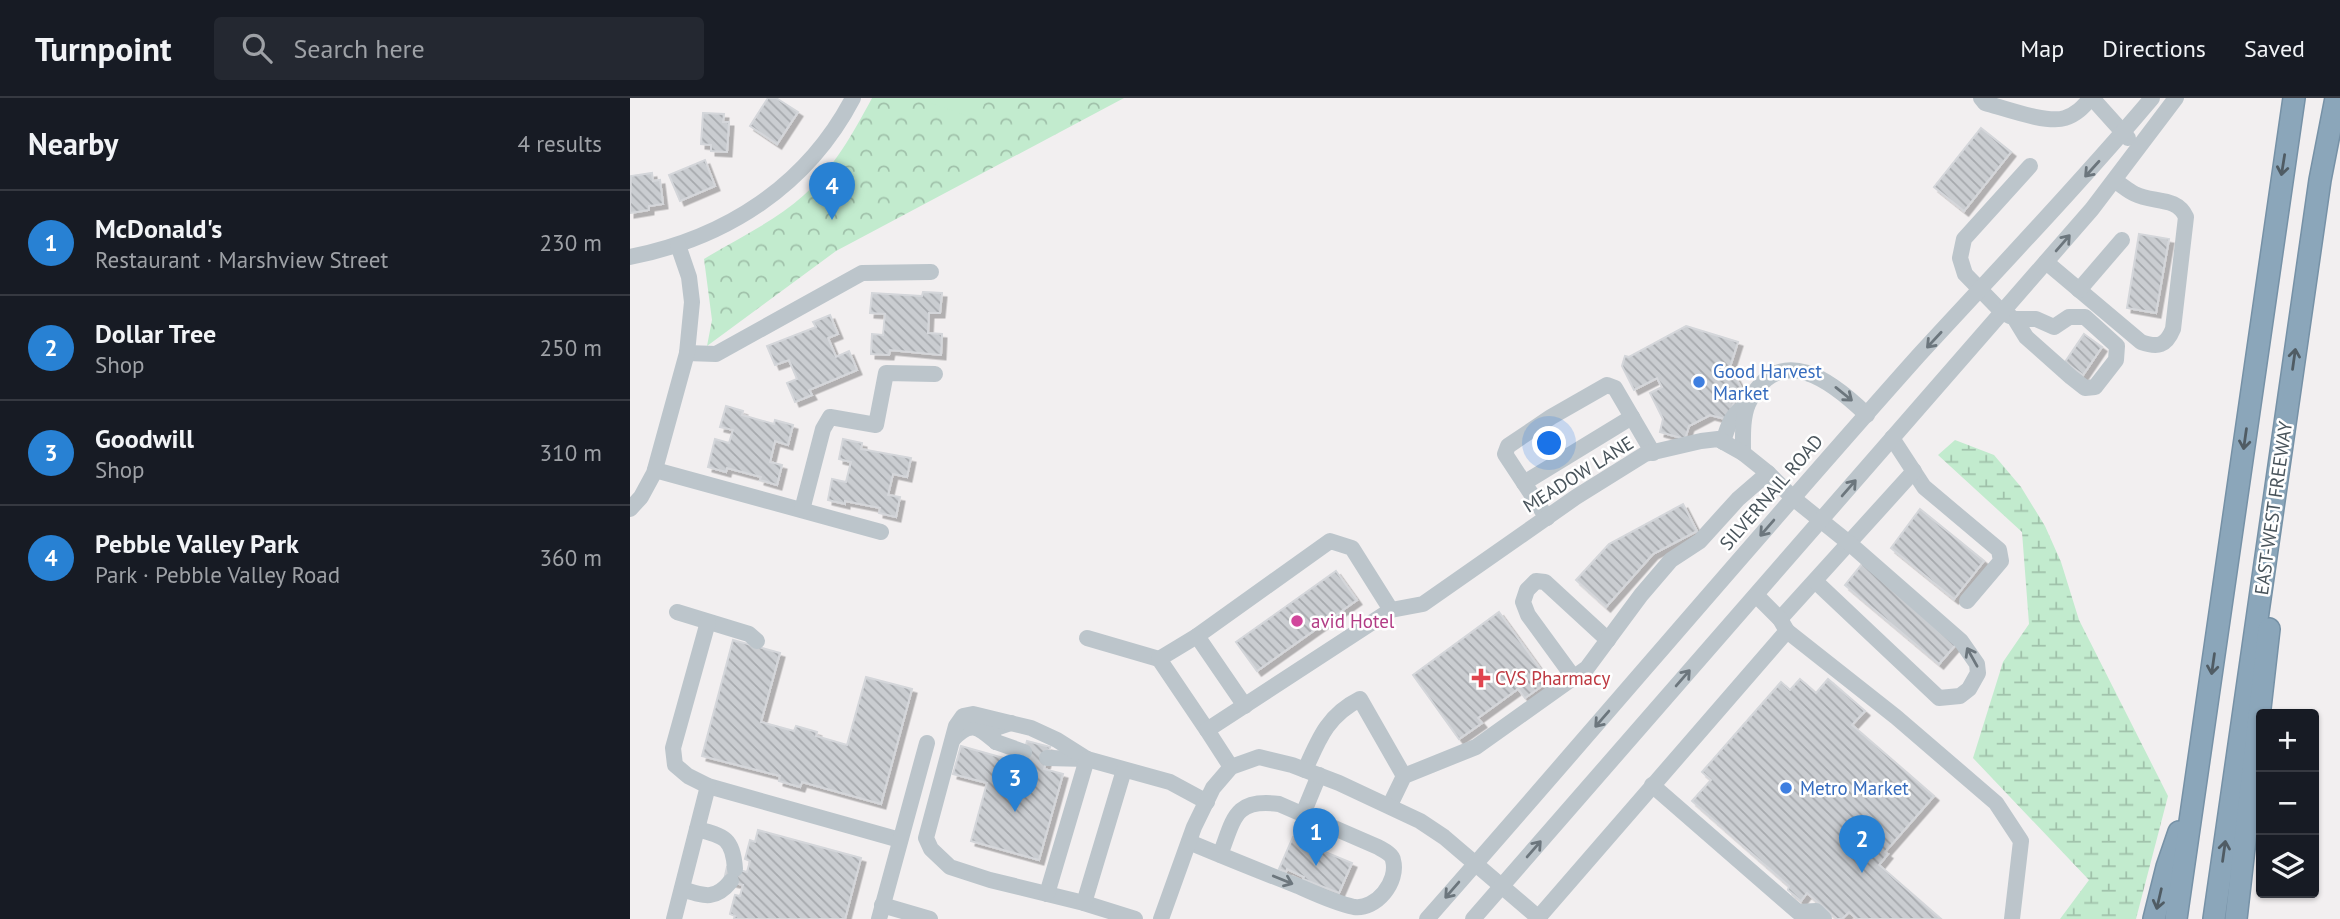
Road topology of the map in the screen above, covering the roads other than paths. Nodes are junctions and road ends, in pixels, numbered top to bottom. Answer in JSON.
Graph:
{"nodes":[{"id":1,"x":853,"y":98,"type":"edge"},
{"id":2,"x":1981,"y":98,"type":"edge"},
{"id":3,"x":2091,"y":98,"type":"edge"},
{"id":4,"x":2151,"y":98,"type":"edge"},
{"id":5,"x":2176,"y":98,"type":"edge"},
{"id":6,"x":2294,"y":98,"type":"edge"},
{"id":7,"x":2336,"y":98,"type":"edge"},
{"id":8,"x":2123,"y":132,"type":"junction"},
{"id":9,"x":2139,"y":150,"type":"junction"},
{"id":10,"x":2031,"y":166,"type":"dead end"},
{"id":11,"x":2115,"y":181,"type":"junction"},
{"id":12,"x":2122,"y":240,"type":"dead end"},
{"id":13,"x":678,"y":245,"type":"junction"},
{"id":14,"x":630,"y":257,"type":"edge"},
{"id":15,"x":2046,"y":262,"type":"junction"},
{"id":16,"x":931,"y":272,"type":"dead end"},
{"id":17,"x":1980,"y":289,"type":"junction"},
{"id":18,"x":2079,"y":290,"type":"junction"},
{"id":19,"x":2009,"y":315,"type":"junction"},
{"id":20,"x":687,"y":353,"type":"junction"},
{"id":21,"x":935,"y":374,"type":"dead end"},
{"id":22,"x":2289,"y":395,"type":"junction"},
{"id":23,"x":1747,"y":405,"type":"junction"},
{"id":24,"x":1867,"y":415,"type":"junction"},
{"id":25,"x":1632,"y":417,"type":"junction"},
{"id":26,"x":1892,"y":438,"type":"junction"},
{"id":27,"x":1723,"y":442,"type":"junction"},
{"id":28,"x":1653,"y":453,"type":"junction"},
{"id":29,"x":1742,"y":453,"type":"junction"},
{"id":30,"x":655,"y":470,"type":"junction"},
{"id":31,"x":1914,"y":471,"type":"junction"},
{"id":32,"x":1768,"y":473,"type":"junction"},
{"id":33,"x":1524,"y":483,"type":"junction"},
{"id":34,"x":1793,"y":498,"type":"junction"},
{"id":35,"x":630,"y":509,"type":"edge"},
{"id":36,"x":802,"y":510,"type":"junction"},
{"id":37,"x":1547,"y":518,"type":"junction"},
{"id":38,"x":1820,"y":521,"type":"junction"},
{"id":39,"x":881,"y":532,"type":"dead end"},
{"id":40,"x":1849,"y":543,"type":"junction"},
{"id":41,"x":1815,"y":581,"type":"junction"},
{"id":42,"x":1756,"y":595,"type":"junction"},
{"id":43,"x":1967,"y":601,"type":"dead end"},
{"id":44,"x":1391,"y":610,"type":"junction"},
{"id":45,"x":677,"y":612,"type":"dead end"},
{"id":46,"x":708,"y":622,"type":"junction"},
{"id":47,"x":1783,"y":625,"type":"junction"},
{"id":48,"x":1197,"y":636,"type":"junction"},
{"id":49,"x":1087,"y":638,"type":"dead end"},
{"id":50,"x":1608,"y":640,"type":"junction"},
{"id":51,"x":757,"y":641,"type":"dead end"},
{"id":52,"x":1159,"y":659,"type":"junction"},
{"id":53,"x":1574,"y":678,"type":"junction"},
{"id":54,"x":1245,"y":706,"type":"junction"},
{"id":55,"x":1012,"y":723,"type":"junction"},
{"id":56,"x":1208,"y":730,"type":"junction"},
{"id":57,"x":953,"y":739,"type":"junction"},
{"id":58,"x":996,"y":742,"type":"junction"},
{"id":59,"x":927,"y":743,"type":"dead end"},
{"id":60,"x":1024,"y":752,"type":"dead end"},
{"id":61,"x":1047,"y":758,"type":"dead end"},
{"id":62,"x":1087,"y":760,"type":"junction"},
{"id":63,"x":1231,"y":767,"type":"junction"},
{"id":64,"x":1124,"y":770,"type":"junction"},
{"id":65,"x":1312,"y":773,"type":"junction"},
{"id":66,"x":1404,"y":776,"type":"junction"},
{"id":67,"x":1651,"y":785,"type":"junction"},
{"id":68,"x":708,"y":786,"type":"junction"},
{"id":69,"x":2195,"y":787,"type":"junction"},
{"id":70,"x":1207,"y":802,"type":"junction"},
{"id":71,"x":1390,"y":805,"type":"junction"},
{"id":72,"x":1303,"y":814,"type":"junction"},
{"id":73,"x":697,"y":829,"type":"junction"},
{"id":74,"x":900,"y":840,"type":"junction"},
{"id":75,"x":1189,"y":842,"type":"junction"},
{"id":76,"x":1220,"y":855,"type":"junction"},
{"id":77,"x":1476,"y":863,"type":"junction"},
{"id":78,"x":1502,"y":885,"type":"junction"},
{"id":79,"x":682,"y":889,"type":"junction"},
{"id":80,"x":1047,"y":894,"type":"junction"},
{"id":81,"x":1084,"y":902,"type":"junction"},
{"id":82,"x":880,"y":912,"type":"edge"},
{"id":83,"x":1520,"y":913,"type":"edge"},
{"id":84,"x":1539,"y":918,"type":"edge"},
{"id":85,"x":674,"y":919,"type":"edge"},
{"id":86,"x":930,"y":919,"type":"edge"},
{"id":87,"x":1135,"y":919,"type":"edge"},
{"id":88,"x":1161,"y":919,"type":"edge"},
{"id":89,"x":1427,"y":919,"type":"edge"},
{"id":90,"x":1473,"y":919,"type":"edge"},
{"id":91,"x":1824,"y":919,"type":"edge"},
{"id":92,"x":2012,"y":919,"type":"edge"},
{"id":93,"x":2154,"y":919,"type":"edge"},
{"id":94,"x":2176,"y":919,"type":"edge"},
{"id":95,"x":2214,"y":919,"type":"edge"},
{"id":96,"x":2236,"y":919,"type":"edge"}],
"edges":[{"from":1,"to":13,"type":"street"},
{"from":2,"to":3,"type":"street"},
{"from":3,"to":8,"type":"street"},
{"from":4,"to":8,"type":"street","name":"SILVERNAIL ROAD"},
{"from":5,"to":9,"type":"street"},
{"from":6,"to":69,"type":"highway","name":"EAST-WEST FREEWAY","one_way":true},
{"from":22,"to":7,"type":"highway","name":"EAST-WEST FREEWAY","one_way":true},
{"from":8,"to":9,"type":"street"},
{"from":8,"to":17,"type":"street","name":"SILVERNAIL ROAD","one_way":true},
{"from":9,"to":11,"type":"street"},
{"from":10,"to":17,"type":"street"},
{"from":15,"to":11,"type":"street","one_way":true},
{"from":11,"to":18,"type":"street"},
{"from":12,"to":18,"type":"street"},
{"from":13,"to":14,"type":"street"},
{"from":13,"to":20,"type":"street"},
{"from":15,"to":18,"type":"street"},
{"from":15,"to":19,"type":"street"},
{"from":16,"to":20,"type":"street"},
{"from":17,"to":19,"type":"street"},
{"from":17,"to":24,"type":"street","name":"SILVERNAIL ROAD","one_way":true},
{"from":19,"to":19,"type":"street"},
{"from":19,"to":26,"type":"street"},
{"from":20,"to":30,"type":"street"},
{"from":21,"to":36,"type":"street"},
{"from":95,"to":22,"type":"highway","name":"EAST-WEST FREEWAY","one_way":true},
{"from":22,"to":96,"type":"highway"},
{"from":23,"to":24,"type":"street","one_way":true},
{"from":23,"to":27,"type":"street"},
{"from":23,"to":29,"type":"street"},
{"from":24,"to":34,"type":"street","name":"SILVERNAIL ROAD"},
{"from":25,"to":28,"type":"street"},
{"from":25,"to":33,"type":"street"},
{"from":25,"to":33,"type":"street"},
{"from":26,"to":31,"type":"street"},
{"from":38,"to":26,"type":"street","one_way":true},
{"from":27,"to":28,"type":"street","name":"MEADOW LANE"},
{"from":27,"to":29,"type":"street"},
{"from":28,"to":37,"type":"street","name":"MEADOW LANE"},
{"from":29,"to":32,"type":"street"},
{"from":30,"to":35,"type":"street"},
{"from":30,"to":36,"type":"street"},
{"from":31,"to":40,"type":"street"},
{"from":31,"to":43,"type":"street"},
{"from":32,"to":34,"type":"street"},
{"from":32,"to":50,"type":"street"},
{"from":33,"to":37,"type":"street"},
{"from":34,"to":38,"type":"street"},
{"from":34,"to":77,"type":"street","name":"SILVERNAIL ROAD","one_way":true},
{"from":36,"to":39,"type":"street"},
{"from":37,"to":44,"type":"street","name":"MEADOW LANE"},
{"from":38,"to":40,"type":"street"},
{"from":38,"to":42,"type":"street"},
{"from":40,"to":41,"type":"street"},
{"from":41,"to":40,"type":"street","one_way":true},
{"from":41,"to":47,"type":"street"},
{"from":42,"to":47,"type":"street"},
{"from":78,"to":42,"type":"street","one_way":true},
{"from":44,"to":48,"type":"street"},
{"from":44,"to":54,"type":"street"},
{"from":45,"to":46,"type":"street"},
{"from":46,"to":51,"type":"street"},
{"from":46,"to":68,"type":"street"},
{"from":47,"to":67,"type":"street"},
{"from":47,"to":92,"type":"street"},
{"from":48,"to":52,"type":"street"},
{"from":48,"to":54,"type":"street"},
{"from":49,"to":52,"type":"street"},
{"from":50,"to":53,"type":"street"},
{"from":50,"to":53,"type":"street"},
{"from":52,"to":56,"type":"street"},
{"from":53,"to":66,"type":"street"},
{"from":54,"to":56,"type":"street"},
{"from":55,"to":57,"type":"street"},
{"from":55,"to":58,"type":"street"},
{"from":55,"to":62,"type":"street"},
{"from":56,"to":63,"type":"street"},
{"from":57,"to":58,"type":"street"},
{"from":57,"to":80,"type":"street"},
{"from":58,"to":60,"type":"street"},
{"from":59,"to":74,"type":"street"},
{"from":61,"to":62,"type":"street"},
{"from":62,"to":64,"type":"street"},
{"from":62,"to":80,"type":"street"},
{"from":63,"to":65,"type":"street"},
{"from":63,"to":70,"type":"street"},
{"from":64,"to":70,"type":"street"},
{"from":64,"to":81,"type":"street"},
{"from":65,"to":66,"type":"street"},
{"from":65,"to":71,"type":"street"},
{"from":65,"to":72,"type":"street"},
{"from":66,"to":71,"type":"street"},
{"from":67,"to":84,"type":"street"},
{"from":67,"to":91,"type":"street"},
{"from":68,"to":73,"type":"street"},
{"from":68,"to":74,"type":"street"},
{"from":69,"to":93,"type":"highway","one_way":true},
{"from":69,"to":94,"type":"highway","name":"EAST-WEST FREEWAY"},
{"from":70,"to":75,"type":"street"},
{"from":71,"to":77,"type":"street"},
{"from":72,"to":76,"type":"street"},
{"from":76,"to":72,"type":"street","one_way":true},
{"from":73,"to":79,"type":"street"},
{"from":73,"to":79,"type":"street"},
{"from":74,"to":82,"type":"street"},
{"from":75,"to":76,"type":"street"},
{"from":75,"to":88,"type":"street"},
{"from":77,"to":78,"type":"street"},
{"from":77,"to":89,"type":"street","name":"SILVERNAIL ROAD","one_way":true},
{"from":78,"to":83,"type":"street"},
{"from":78,"to":90,"type":"street"},
{"from":79,"to":85,"type":"street"},
{"from":80,"to":81,"type":"street"},
{"from":81,"to":87,"type":"street"},
{"from":82,"to":86,"type":"street"},
{"from":83,"to":84,"type":"street"}]}
